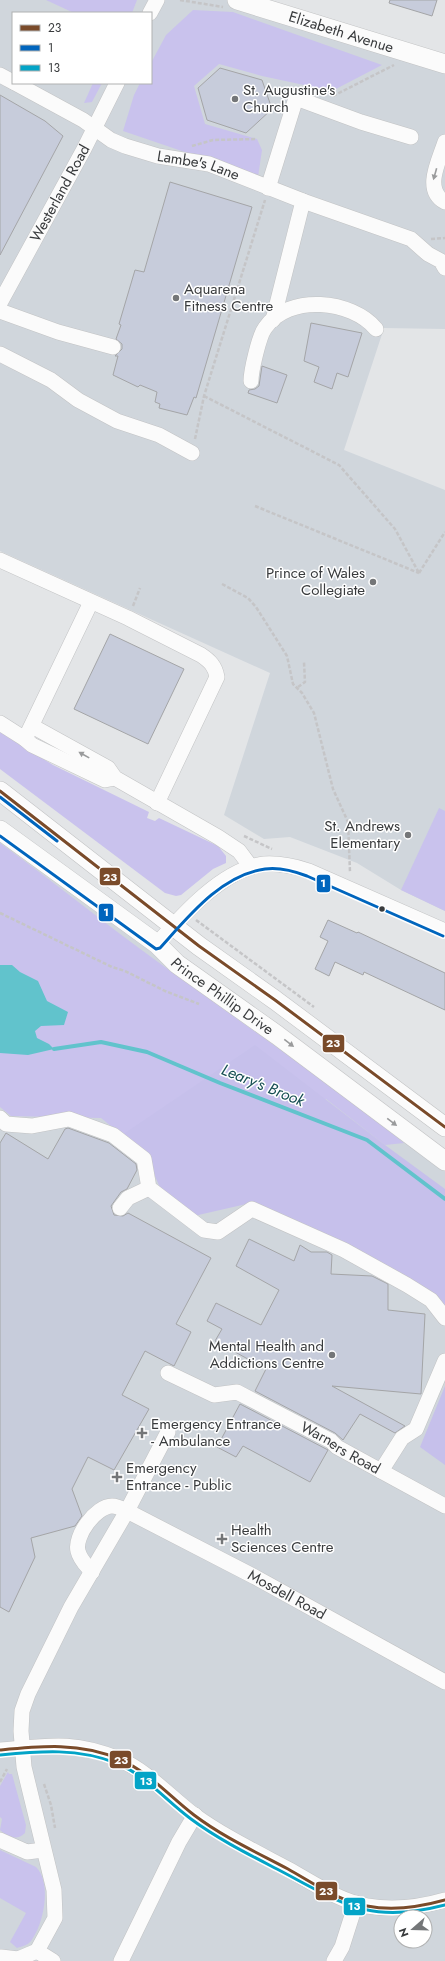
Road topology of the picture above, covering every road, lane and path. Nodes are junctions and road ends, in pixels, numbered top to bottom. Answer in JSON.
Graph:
{"nodes":[{"id":1,"x":156,"y":0,"type":"edge"},
{"id":2,"x":180,"y":0,"type":"edge"},
{"id":3,"x":237,"y":0,"type":"edge"},
{"id":4,"x":205,"y":3,"type":"dead end"},
{"id":5,"x":150,"y":12,"type":"edge"},
{"id":6,"x":400,"y":62,"type":"dead end"},
{"id":7,"x":445,"y":64,"type":"edge"},
{"id":8,"x":0,"y":75,"type":"edge"},
{"id":9,"x":12,"y":82,"type":"edge"},
{"id":10,"x":16,"y":84,"type":"edge"},
{"id":11,"x":116,"y":84,"type":"edge"},
{"id":12,"x":331,"y":97,"type":"dead end"},
{"id":13,"x":94,"y":128,"type":"junction"},
{"id":14,"x":411,"y":137,"type":"dead end"},
{"id":15,"x":257,"y":139,"type":"dead end"},
{"id":16,"x":445,"y":142,"type":"edge"},
{"id":17,"x":186,"y":148,"type":"dead end"},
{"id":18,"x":268,"y":188,"type":"junction"},
{"id":19,"x":303,"y":201,"type":"junction"},
{"id":20,"x":445,"y":202,"type":"edge"},
{"id":21,"x":445,"y":268,"type":"edge"},
{"id":22,"x":0,"y":303,"type":"edge"},
{"id":23,"x":0,"y":311,"type":"edge"},
{"id":24,"x":273,"y":320,"type":"junction"},
{"id":25,"x":376,"y":329,"type":"dead end"},
{"id":26,"x":114,"y":347,"type":"dead end"},
{"id":27,"x":0,"y":354,"type":"edge"},
{"id":28,"x":251,"y":381,"type":"dead end"},
{"id":29,"x":204,"y":396,"type":"junction"},
{"id":30,"x":192,"y":452,"type":"joint"},
{"id":31,"x":255,"y":506,"type":"dead end"},
{"id":32,"x":445,"y":532,"type":"edge"},
{"id":33,"x":0,"y":560,"type":"edge"},
{"id":34,"x":419,"y":573,"type":"junction"},
{"id":35,"x":222,"y":584,"type":"dead end"},
{"id":36,"x":140,"y":588,"type":"dead end"},
{"id":37,"x":91,"y":602,"type":"junction"},
{"id":38,"x":128,"y":618,"type":"junction"},
{"id":39,"x":304,"y":662,"type":"dead end"},
{"id":40,"x":298,"y":687,"type":"junction"},
{"id":41,"x":0,"y":723,"type":"edge"},
{"id":42,"x":29,"y":732,"type":"junction"},
{"id":43,"x":0,"y":791,"type":"edge"},
{"id":44,"x":157,"y":803,"type":"junction"},
{"id":45,"x":0,"y":830,"type":"edge"},
{"id":46,"x":251,"y":867,"type":"junction"},
{"id":47,"x":350,"y":872,"type":"dead end"},
{"id":48,"x":0,"y":913,"type":"edge"},
{"id":49,"x":173,"y":926,"type":"junction"},
{"id":50,"x":445,"y":931,"type":"edge"},
{"id":51,"x":157,"y":944,"type":"junction"},
{"id":52,"x":199,"y":1004,"type":"dead end"},
{"id":53,"x":0,"y":1118,"type":"edge"},
{"id":54,"x":445,"y":1127,"type":"edge"},
{"id":55,"x":445,"y":1161,"type":"edge"},
{"id":56,"x":149,"y":1188,"type":"junction"},
{"id":57,"x":120,"y":1208,"type":"dead end"},
{"id":58,"x":445,"y":1318,"type":"edge"},
{"id":59,"x":445,"y":1361,"type":"edge"},
{"id":60,"x":168,"y":1373,"type":"dead end"},
{"id":61,"x":168,"y":1432,"type":"dead end"},
{"id":62,"x":381,"y":1472,"type":"junction"},
{"id":63,"x":445,"y":1506,"type":"edge"},
{"id":64,"x":127,"y":1511,"type":"junction"},
{"id":65,"x":92,"y":1572,"type":"junction"},
{"id":66,"x":445,"y":1682,"type":"edge"},
{"id":67,"x":22,"y":1748,"type":"junction"},
{"id":68,"x":0,"y":1750,"type":"edge"},
{"id":69,"x":7,"y":1769,"type":"dead end"},
{"id":70,"x":0,"y":1782,"type":"edge"},
{"id":71,"x":195,"y":1815,"type":"junction"},
{"id":72,"x":0,"y":1840,"type":"edge"},
{"id":73,"x":43,"y":1850,"type":"junction"},
{"id":74,"x":445,"y":1900,"type":"edge"},
{"id":75,"x":356,"y":1903,"type":"junction"},
{"id":76,"x":37,"y":1951,"type":"junction"},
{"id":77,"x":1,"y":1957,"type":"edge"},
{"id":78,"x":53,"y":1961,"type":"edge"},
{"id":79,"x":121,"y":1961,"type":"edge"},
{"id":80,"x":334,"y":1961,"type":"edge"}],
"edges":[{"from":1,"to":5,"type":"street"},
{"from":2,"to":4,"type":"path"},
{"from":3,"to":7,"type":"main road","name":"Elizabeth Avenue"},
{"from":6,"to":12,"type":"path"},
{"from":8,"to":9,"type":"street","name":"Lambe's Lane"},
{"from":10,"to":13,"type":"street","name":"Lambe's Lane"},
{"from":11,"to":13,"type":"street","name":"Westerland Road"},
{"from":13,"to":18,"type":"street","name":"Lambe's Lane"},
{"from":13,"to":22,"type":"street","name":"Westerland Road"},
{"from":14,"to":18,"type":"street"},
{"from":15,"to":17,"type":"path"},
{"from":16,"to":20,"type":"street","one_way":true},
{"from":18,"to":19,"type":"street","name":"Lambe's Lane"},
{"from":18,"to":29,"type":"path"},
{"from":19,"to":21,"type":"street","name":"Lambe's Lane"},
{"from":19,"to":24,"type":"street"},
{"from":23,"to":26,"type":"street"},
{"from":24,"to":25,"type":"street"},
{"from":24,"to":28,"type":"street"},
{"from":27,"to":30,"type":"street"},
{"from":29,"to":30,"type":"path"},
{"from":29,"to":34,"type":"path"},
{"from":31,"to":34,"type":"path"},
{"from":32,"to":34,"type":"path"},
{"from":33,"to":37,"type":"street"},
{"from":35,"to":40,"type":"path"},
{"from":36,"to":38,"type":"path"},
{"from":37,"to":38,"type":"street"},
{"from":37,"to":42,"type":"street"},
{"from":38,"to":44,"type":"street"},
{"from":39,"to":40,"type":"path"},
{"from":40,"to":47,"type":"path"},
{"from":41,"to":42,"type":"street"},
{"from":42,"to":44,"type":"street"},
{"from":43,"to":49,"type":"main road","name":"Prince Phillip Drive"},
{"from":44,"to":46,"type":"street"},
{"from":45,"to":51,"type":"main road","name":"Prince Phillip Drive"},
{"from":46,"to":49,"type":"street"},
{"from":46,"to":50,"type":"street"},
{"from":48,"to":52,"type":"path"},
{"from":49,"to":51,"type":"street"},
{"from":49,"to":54,"type":"main road","name":"Prince Phillip Drive"},
{"from":51,"to":55,"type":"main road","name":"Prince Phillip Drive","one_way":true},
{"from":53,"to":56,"type":"street"},
{"from":56,"to":57,"type":"street"},
{"from":56,"to":58,"type":"street"},
{"from":59,"to":62,"type":"street"},
{"from":60,"to":62,"type":"street","name":"Warners Road"},
{"from":61,"to":64,"type":"street"},
{"from":62,"to":63,"type":"street","name":"Warners Road"},
{"from":64,"to":65,"type":"street"},
{"from":64,"to":65,"type":"street","name":"Mosdell Road"},
{"from":64,"to":66,"type":"street","name":"Mosdell Road"},
{"from":65,"to":67,"type":"street"},
{"from":67,"to":68,"type":"street"},
{"from":67,"to":71,"type":"street"},
{"from":67,"to":73,"type":"street"},
{"from":69,"to":70,"type":"path"},
{"from":71,"to":75,"type":"street"},
{"from":71,"to":79,"type":"street"},
{"from":72,"to":73,"type":"street"},
{"from":73,"to":76,"type":"street"},
{"from":74,"to":75,"type":"street"},
{"from":75,"to":80,"type":"street"},
{"from":76,"to":77,"type":"street"},
{"from":76,"to":78,"type":"street"}]}
